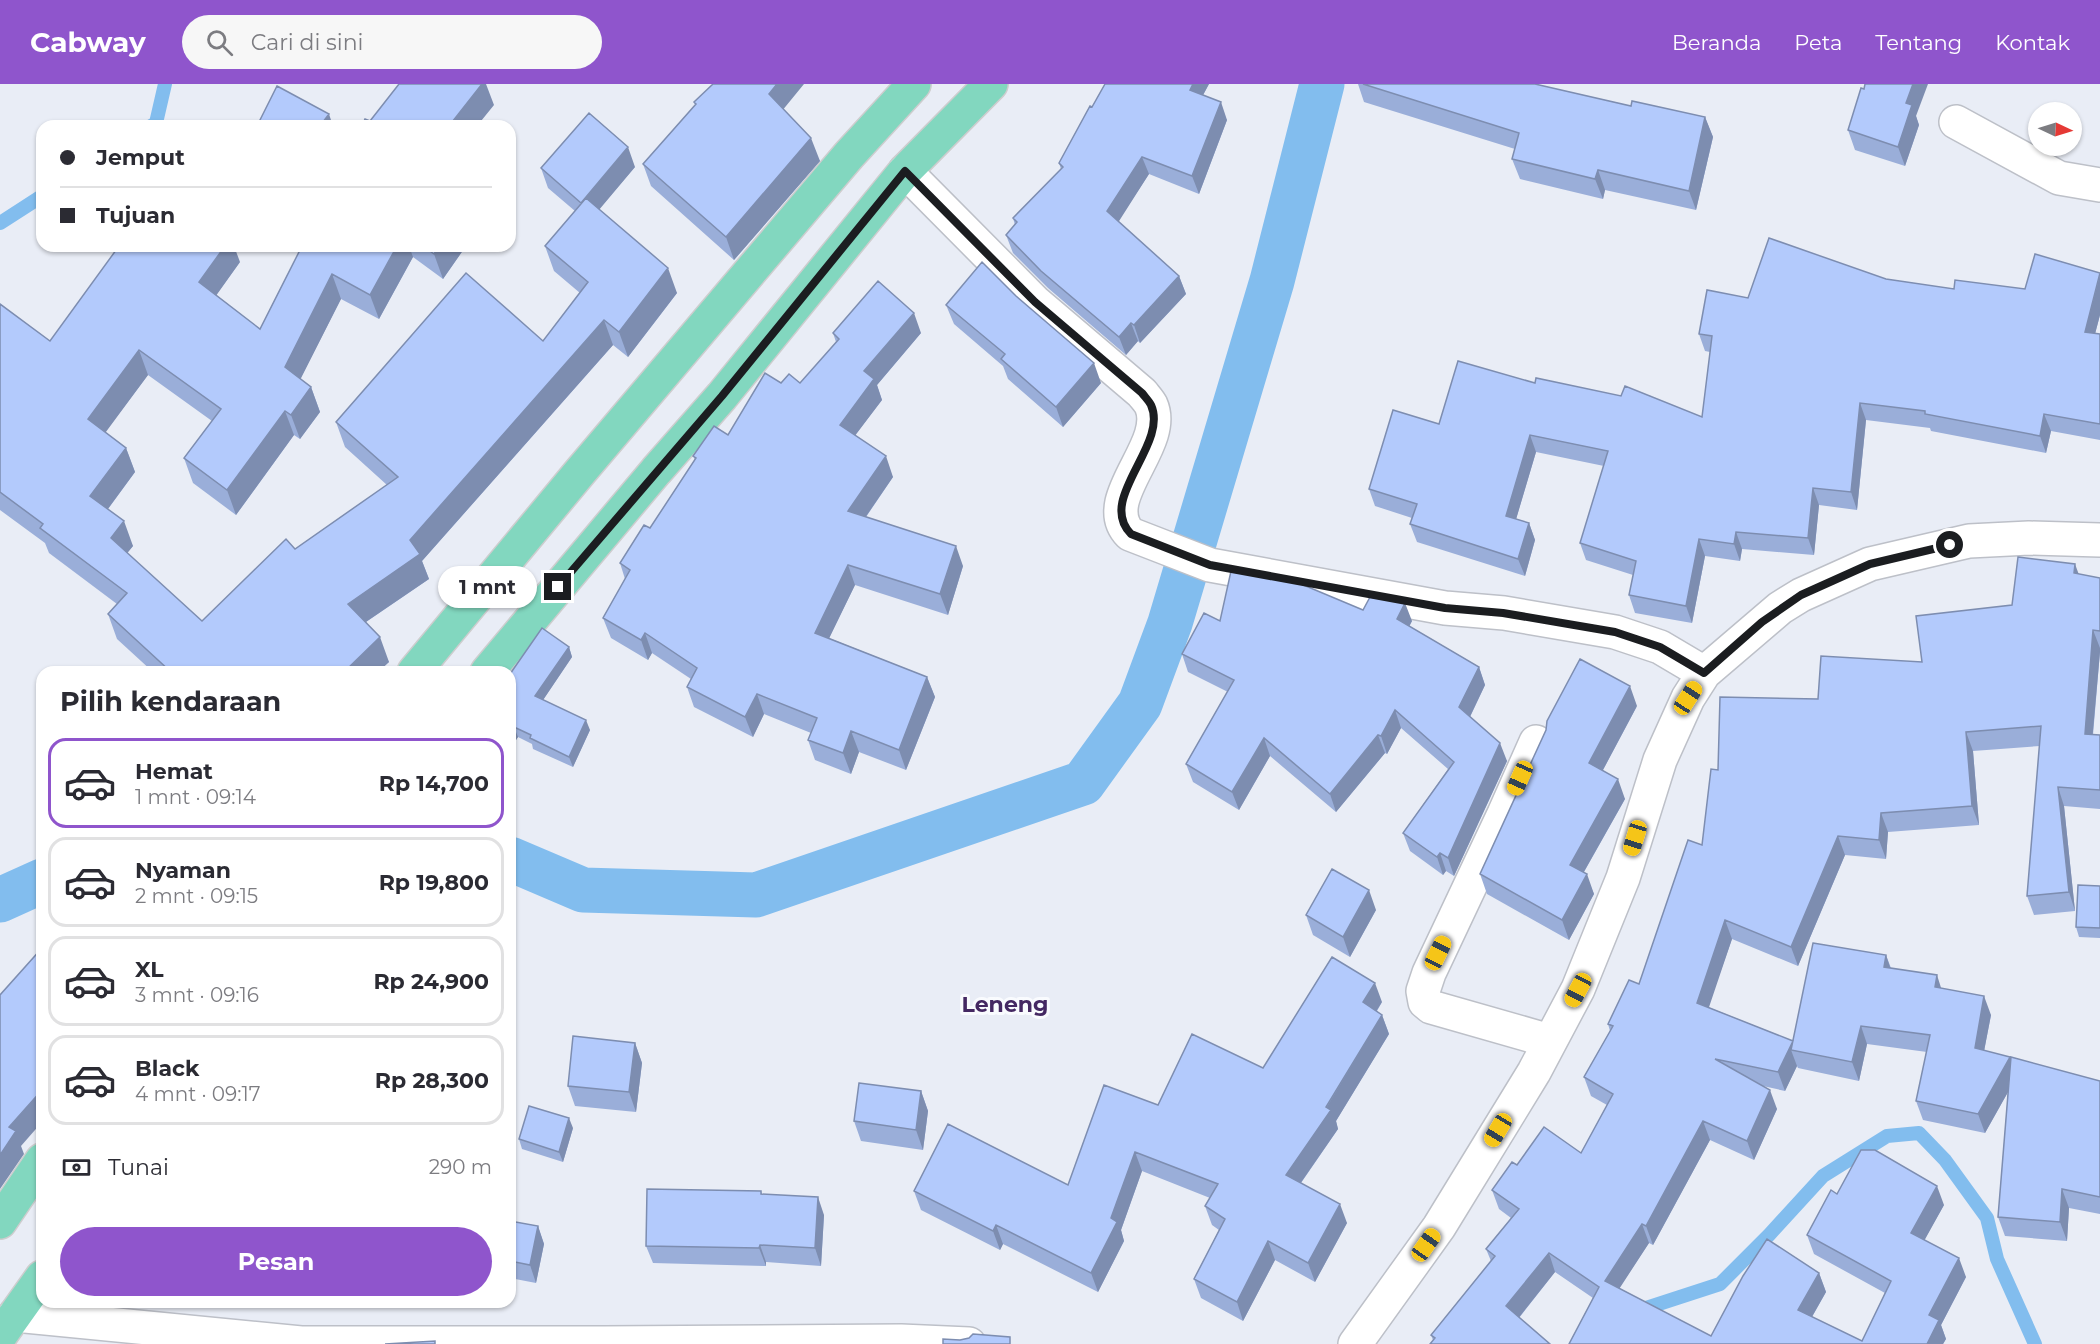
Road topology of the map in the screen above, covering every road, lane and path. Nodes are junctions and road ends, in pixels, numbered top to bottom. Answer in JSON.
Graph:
{"nodes":[{"id":1,"x":914,"y":84,"type":"edge"},
{"id":2,"x":991,"y":84,"type":"edge"},
{"id":3,"x":1956,"y":122,"type":"dead end"},
{"id":4,"x":905,"y":171,"type":"junction"},
{"id":5,"x":2100,"y":184,"type":"edge"},
{"id":6,"x":2100,"y":540,"type":"edge"},
{"id":7,"x":419,"y":666,"type":"edge"},
{"id":8,"x":492,"y":666,"type":"edge"},
{"id":9,"x":1704,"y":673,"type":"junction"},
{"id":10,"x":1536,"y":742,"type":"dead end"},
{"id":11,"x":1550,"y":1041,"type":"junction"},
{"id":12,"x":36,"y":1169,"type":"edge"},
{"id":13,"x":0,"y":1222,"type":"edge"},
{"id":14,"x":36,"y":1285,"type":"edge"},
{"id":15,"x":8,"y":1326,"type":"edge"},
{"id":16,"x":301,"y":1343,"type":"edge"},
{"id":17,"x":969,"y":1344,"type":"edge"},
{"id":18,"x":1355,"y":1344,"type":"edge"}],
"edges":[{"from":1,"to":7,"type":"main road"},
{"from":2,"to":4,"type":"main road"},
{"from":3,"to":5,"type":"street"},
{"from":4,"to":8,"type":"main road"},
{"from":4,"to":9,"type":"street"},
{"from":6,"to":9,"type":"street"},
{"from":9,"to":11,"type":"street"},
{"from":10,"to":11,"type":"street"},
{"from":11,"to":18,"type":"street"},
{"from":12,"to":13,"type":"main road"},
{"from":14,"to":15,"type":"main road"},
{"from":15,"to":16,"type":"street"},
{"from":16,"to":17,"type":"street"}]}
